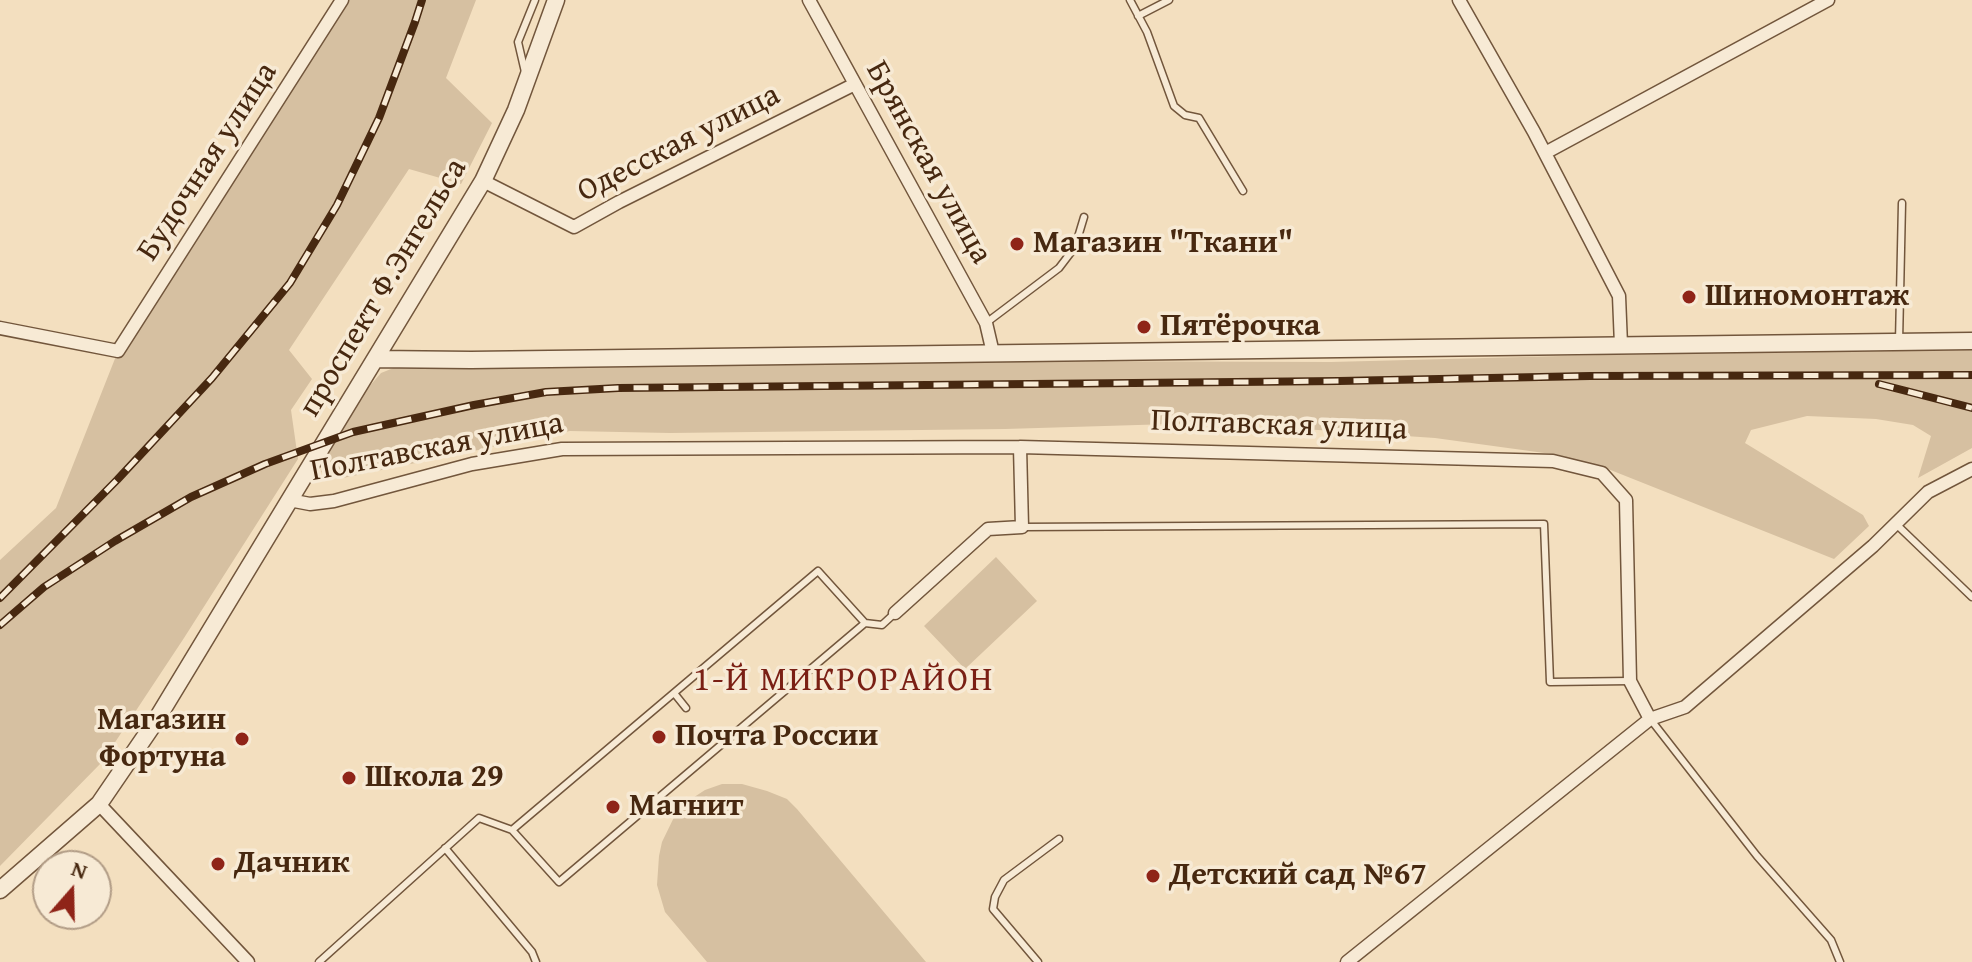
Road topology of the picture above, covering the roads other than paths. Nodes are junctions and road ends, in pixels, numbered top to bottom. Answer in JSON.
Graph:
{"nodes":[{"id":1,"x":342,"y":0,"type":"edge"},
{"id":2,"x":535,"y":0,"type":"edge"},
{"id":3,"x":556,"y":0,"type":"edge"},
{"id":4,"x":809,"y":0,"type":"edge"},
{"id":5,"x":1130,"y":0,"type":"edge"},
{"id":6,"x":1169,"y":0,"type":"edge"},
{"id":7,"x":1459,"y":0,"type":"edge"},
{"id":8,"x":1828,"y":0,"type":"edge"},
{"id":9,"x":1138,"y":16,"type":"junction"},
{"id":10,"x":527,"y":81,"type":"junction"},
{"id":11,"x":855,"y":84,"type":"junction"},
{"id":12,"x":1545,"y":153,"type":"junction"},
{"id":13,"x":483,"y":181,"type":"junction"},
{"id":14,"x":1243,"y":191,"type":"dead end"},
{"id":15,"x":1902,"y":203,"type":"dead end"},
{"id":16,"x":1084,"y":217,"type":"dead end"},
{"id":17,"x":986,"y":323,"type":"junction"},
{"id":18,"x":0,"y":328,"type":"edge"},
{"id":19,"x":1972,"y":341,"type":"edge"},
{"id":20,"x":1899,"y":342,"type":"junction"},
{"id":21,"x":1621,"y":345,"type":"junction"},
{"id":22,"x":993,"y":353,"type":"junction"},
{"id":23,"x":376,"y":359,"type":"junction"},
{"id":24,"x":1020,"y":447,"type":"junction"},
{"id":25,"x":1972,"y":469,"type":"edge"},
{"id":26,"x":289,"y":500,"type":"junction"},
{"id":27,"x":1896,"y":524,"type":"junction"},
{"id":28,"x":1022,"y":527,"type":"junction"},
{"id":29,"x":1972,"y":597,"type":"edge"},
{"id":30,"x":895,"y":613,"type":"joint"},
{"id":31,"x":865,"y":623,"type":"junction"},
{"id":32,"x":1630,"y":681,"type":"junction"},
{"id":33,"x":674,"y":693,"type":"junction"},
{"id":34,"x":686,"y":708,"type":"dead end"},
{"id":35,"x":1650,"y":719,"type":"junction"},
{"id":36,"x":710,"y":739,"type":"dead end"},
{"id":37,"x":716,"y":749,"type":"junction"},
{"id":38,"x":99,"y":804,"type":"junction"},
{"id":39,"x":512,"y":830,"type":"junction"},
{"id":40,"x":1059,"y":839,"type":"dead end"},
{"id":41,"x":445,"y":848,"type":"junction"},
{"id":42,"x":0,"y":890,"type":"edge"},
{"id":43,"x":248,"y":962,"type":"edge"},
{"id":44,"x":319,"y":962,"type":"edge"},
{"id":45,"x":536,"y":962,"type":"edge"},
{"id":46,"x":1038,"y":962,"type":"edge"},
{"id":47,"x":1347,"y":962,"type":"edge"},
{"id":48,"x":1840,"y":962,"type":"edge"}],
"edges":[{"from":1,"to":18,"type":"street","name":"Будочная улица"},
{"from":2,"to":10,"type":"lane"},
{"from":3,"to":10,"type":"street","name":"проспект Ф.Энгельса"},
{"from":4,"to":11,"type":"street","name":"Брянская улица"},
{"from":5,"to":9,"type":"lane"},
{"from":6,"to":9,"type":"lane"},
{"from":7,"to":12,"type":"street"},
{"from":8,"to":12,"type":"street"},
{"from":9,"to":14,"type":"lane"},
{"from":10,"to":13,"type":"street","name":"проспект Ф.Энгельса"},
{"from":11,"to":13,"type":"street","name":"Одесская улица"},
{"from":11,"to":17,"type":"street","name":"Брянская улица"},
{"from":12,"to":21,"type":"street"},
{"from":13,"to":23,"type":"street","name":"проспект Ф.Энгельса"},
{"from":15,"to":20,"type":"lane"},
{"from":16,"to":17,"type":"lane"},
{"from":17,"to":22,"type":"street","name":"Брянская улица"},
{"from":19,"to":20,"type":"street","name":"Полтавская улица"},
{"from":20,"to":21,"type":"street","name":"Полтавская улица"},
{"from":21,"to":22,"type":"street","name":"Полтавская улица"},
{"from":22,"to":23,"type":"street","name":"Полтавская улица"},
{"from":23,"to":26,"type":"street","name":"проспект Ф.Энгельса"},
{"from":24,"to":26,"type":"street","name":"Полтавская улица"},
{"from":24,"to":28,"type":"street"},
{"from":24,"to":32,"type":"street","name":"Полтавская улица"},
{"from":25,"to":27,"type":"street"},
{"from":26,"to":38,"type":"street","name":"проспект Ф.Энгельса"},
{"from":27,"to":29,"type":"lane"},
{"from":27,"to":35,"type":"street"},
{"from":28,"to":30,"type":"street"},
{"from":28,"to":32,"type":"lane"},
{"from":30,"to":31,"type":"lane"},
{"from":31,"to":33,"type":"lane"},
{"from":31,"to":37,"type":"lane"},
{"from":32,"to":35,"type":"street","name":"Полтавская улица"},
{"from":33,"to":34,"type":"lane"},
{"from":33,"to":39,"type":"lane"},
{"from":35,"to":47,"type":"street"},
{"from":35,"to":48,"type":"lane"},
{"from":36,"to":37,"type":"lane"},
{"from":37,"to":39,"type":"lane"},
{"from":38,"to":42,"type":"street","name":"проспект Ф.Энгельса"},
{"from":38,"to":43,"type":"street"},
{"from":39,"to":41,"type":"lane"},
{"from":40,"to":46,"type":"lane"},
{"from":41,"to":44,"type":"lane"},
{"from":41,"to":45,"type":"lane"}]}
